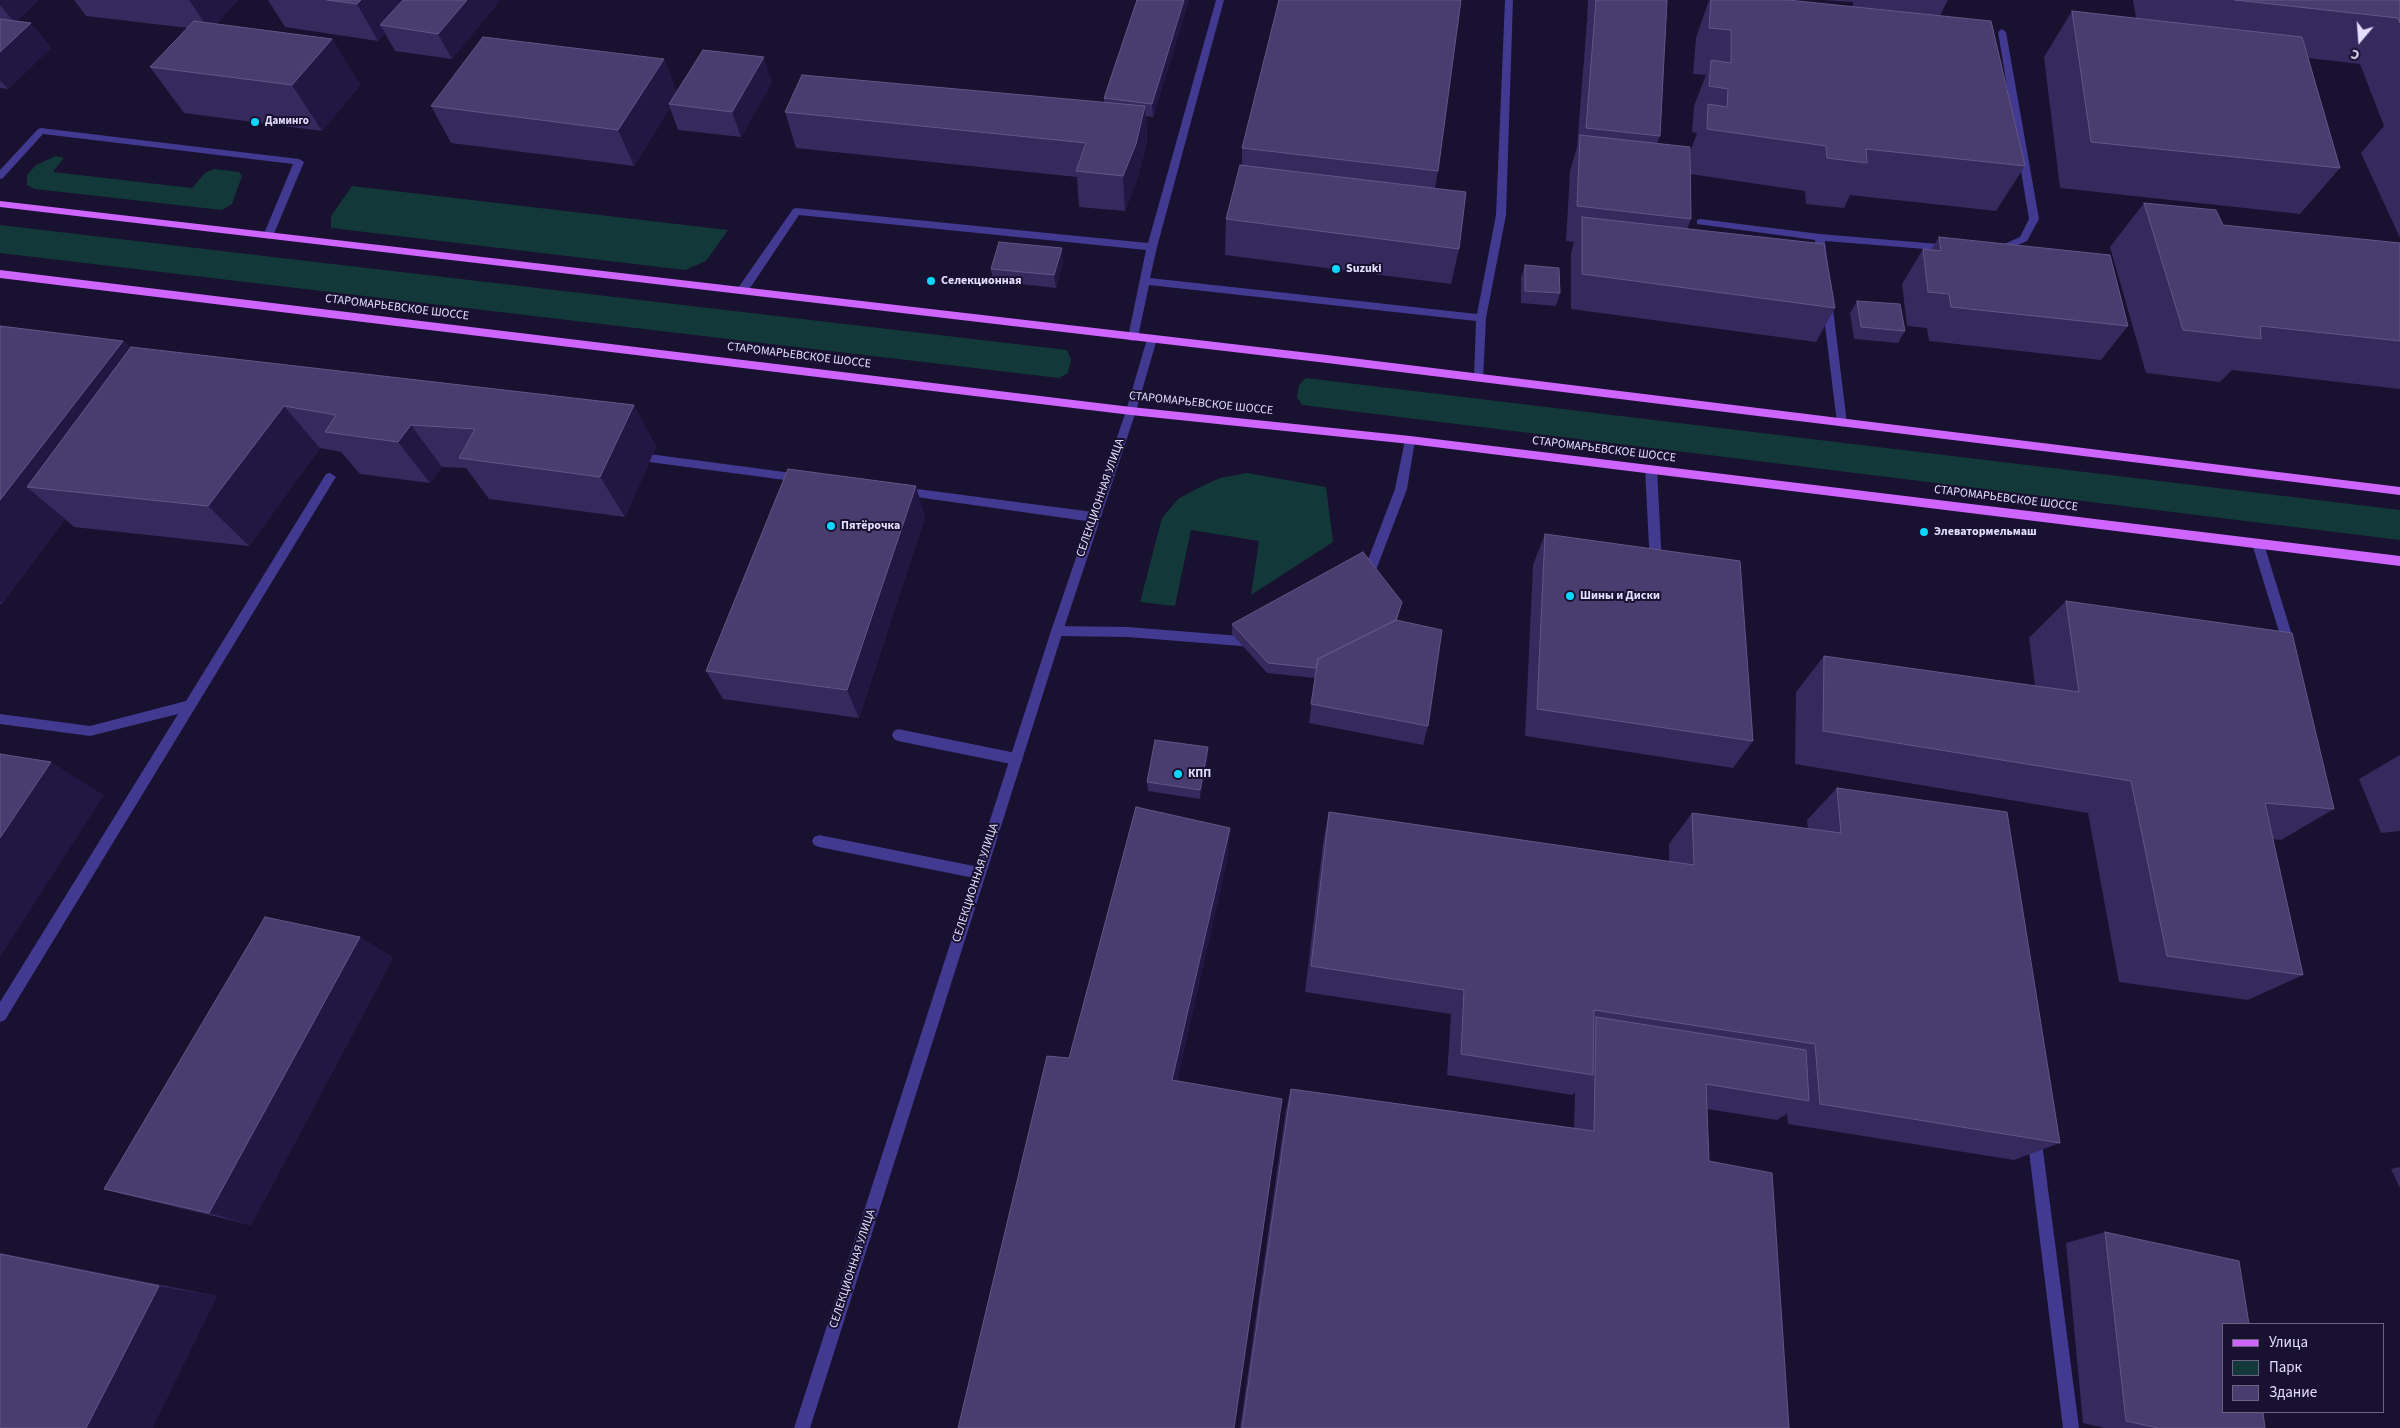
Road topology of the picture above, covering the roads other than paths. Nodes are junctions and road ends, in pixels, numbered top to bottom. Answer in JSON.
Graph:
{"nodes":[{"id":1,"x":1220,"y":0,"type":"edge"},
{"id":2,"x":1509,"y":0,"type":"edge"},
{"id":3,"x":2002,"y":32,"type":"dead end"},
{"id":4,"x":0,"y":176,"type":"edge"},
{"id":5,"x":0,"y":204,"type":"edge"},
{"id":6,"x":1700,"y":222,"type":"dead end"},
{"id":7,"x":268,"y":236,"type":"junction"},
{"id":8,"x":1820,"y":237,"type":"junction"},
{"id":9,"x":1152,"y":247,"type":"junction"},
{"id":10,"x":1964,"y":250,"type":"edge"},
{"id":11,"x":1984,"y":251,"type":"edge"},
{"id":12,"x":1823,"y":267,"type":"edge"},
{"id":13,"x":0,"y":274,"type":"edge"},
{"id":14,"x":1145,"y":281,"type":"junction"},
{"id":15,"x":1826,"y":287,"type":"edge"},
{"id":16,"x":742,"y":291,"type":"junction"},
{"id":17,"x":1481,"y":318,"type":"junction"},
{"id":18,"x":1133,"y":337,"type":"junction"},
{"id":19,"x":1152,"y":339,"type":"junction"},
{"id":20,"x":1479,"y":378,"type":"junction"},
{"id":21,"x":1131,"y":411,"type":"junction"},
{"id":22,"x":1842,"y":423,"type":"junction"},
{"id":23,"x":1410,"y":440,"type":"junction"},
{"id":24,"x":621,"y":454,"type":"edge"},
{"id":25,"x":1651,"y":469,"type":"junction"},
{"id":26,"x":330,"y":477,"type":"edge"},
{"id":27,"x":808,"y":479,"type":"edge"},
{"id":28,"x":886,"y":489,"type":"edge"},
{"id":29,"x":2400,"y":491,"type":"edge"},
{"id":30,"x":1093,"y":517,"type":"junction"},
{"id":31,"x":2258,"y":544,"type":"junction"},
{"id":32,"x":2400,"y":561,"type":"edge"},
{"id":33,"x":1656,"y":565,"type":"edge"},
{"id":34,"x":1363,"y":587,"type":"edge"},
{"id":35,"x":1056,"y":631,"type":"junction"},
{"id":36,"x":1262,"y":643,"type":"edge"},
{"id":37,"x":2292,"y":657,"type":"edge"},
{"id":38,"x":191,"y":705,"type":"junction"},
{"id":39,"x":0,"y":719,"type":"edge"},
{"id":40,"x":898,"y":735,"type":"dead end"},
{"id":41,"x":1016,"y":759,"type":"junction"},
{"id":42,"x":819,"y":841,"type":"dead end"},
{"id":43,"x":979,"y":873,"type":"junction"},
{"id":44,"x":0,"y":1015,"type":"edge"},
{"id":45,"x":2033,"y":1124,"type":"edge"},
{"id":46,"x":802,"y":1428,"type":"edge"},
{"id":47,"x":2071,"y":1428,"type":"edge"}],
"edges":[{"from":1,"to":9,"type":"street"},
{"from":2,"to":17,"type":"street"},
{"from":3,"to":11,"type":"street"},
{"from":4,"to":7,"type":"street"},
{"from":5,"to":7,"type":"main road"},
{"from":6,"to":8,"type":"street"},
{"from":7,"to":16,"type":"main road"},
{"from":8,"to":10,"type":"street"},
{"from":8,"to":12,"type":"street"},
{"from":9,"to":14,"type":"street"},
{"from":9,"to":16,"type":"street"},
{"from":13,"to":21,"type":"main road","name":"СТАРОМАРЬЕВСКОЕ ШОССЕ"},
{"from":14,"to":17,"type":"street"},
{"from":14,"to":18,"type":"street"},
{"from":15,"to":22,"type":"street"},
{"from":16,"to":18,"type":"main road"},
{"from":17,"to":20,"type":"street"},
{"from":18,"to":19,"type":"main road"},
{"from":19,"to":20,"type":"main road"},
{"from":19,"to":21,"type":"street","name":"СЕЛЕКЦИОННАЯ УЛИЦА"},
{"from":20,"to":22,"type":"main road"},
{"from":21,"to":23,"type":"main road","name":"СТАРОМАРЬЕВСКОЕ ШОССЕ"},
{"from":21,"to":30,"type":"street","name":"СЕЛЕКЦИОННАЯ УЛИЦА"},
{"from":22,"to":29,"type":"main road"},
{"from":23,"to":25,"type":"main road","name":"СТАРОМАРЬЕВСКОЕ ШОССЕ"},
{"from":23,"to":34,"type":"street"},
{"from":24,"to":27,"type":"street"},
{"from":25,"to":31,"type":"main road","name":"СТАРОМАРЬЕВСКОЕ ШОССЕ"},
{"from":25,"to":33,"type":"street"},
{"from":26,"to":38,"type":"street"},
{"from":28,"to":30,"type":"street"},
{"from":30,"to":35,"type":"street","name":"СЕЛЕКЦИОННАЯ УЛИЦА"},
{"from":31,"to":32,"type":"main road","name":"СТАРОМАРЬЕВСКОЕ ШОССЕ"},
{"from":31,"to":37,"type":"street"},
{"from":35,"to":36,"type":"street"},
{"from":35,"to":41,"type":"street","name":"СЕЛЕКЦИОННАЯ УЛИЦА"},
{"from":38,"to":39,"type":"street"},
{"from":38,"to":44,"type":"street"},
{"from":40,"to":41,"type":"street"},
{"from":41,"to":43,"type":"street","name":"СЕЛЕКЦИОННАЯ УЛИЦА"},
{"from":42,"to":43,"type":"street"},
{"from":43,"to":46,"type":"street","name":"СЕЛЕКЦИОННАЯ УЛИЦА"},
{"from":45,"to":47,"type":"street"}]}
